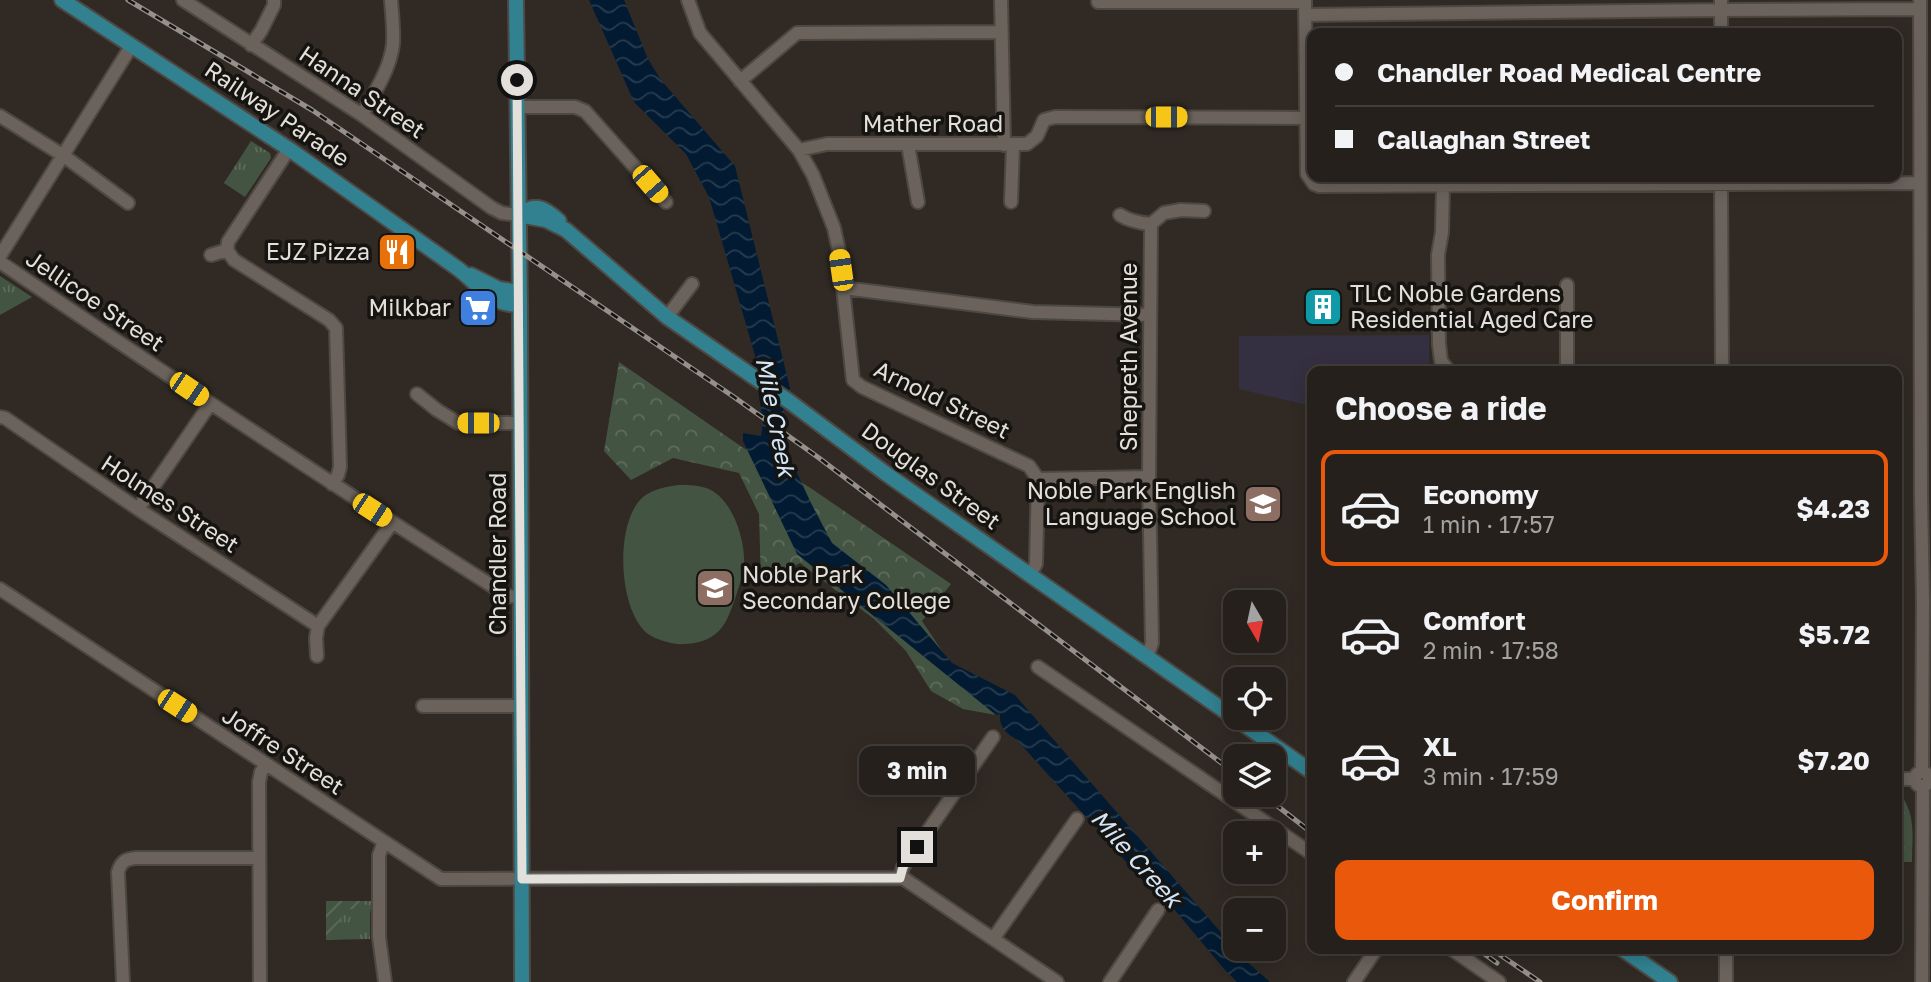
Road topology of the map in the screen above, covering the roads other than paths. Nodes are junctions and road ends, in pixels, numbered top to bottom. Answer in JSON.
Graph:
{"nodes":[{"id":1,"x":62,"y":0,"type":"edge"},
{"id":2,"x":183,"y":0,"type":"edge"},
{"id":3,"x":274,"y":0,"type":"edge"},
{"id":4,"x":391,"y":0,"type":"edge"},
{"id":5,"x":516,"y":0,"type":"edge"},
{"id":6,"x":688,"y":0,"type":"edge"},
{"id":7,"x":1001,"y":0,"type":"edge"},
{"id":8,"x":1097,"y":2,"type":"dead end"},
{"id":9,"x":1721,"y":5,"type":"edge"},
{"id":10,"x":1920,"y":5,"type":"edge"},
{"id":11,"x":1305,"y":6,"type":"edge"},
{"id":12,"x":1721,"y":28,"type":"edge"},
{"id":13,"x":1002,"y":32,"type":"junction"},
{"id":14,"x":1926,"y":42,"type":"edge"},
{"id":15,"x":132,"y":45,"type":"junction"},
{"id":16,"x":251,"y":45,"type":"junction"},
{"id":17,"x":740,"y":81,"type":"junction"},
{"id":18,"x":517,"y":107,"type":"junction"},
{"id":19,"x":362,"y":115,"type":"junction"},
{"id":20,"x":0,"y":116,"type":"edge"},
{"id":21,"x":1306,"y":118,"type":"junction"},
{"id":22,"x":908,"y":145,"type":"junction"},
{"id":23,"x":1008,"y":145,"type":"junction"},
{"id":24,"x":289,"y":149,"type":"junction"},
{"id":25,"x":799,"y":149,"type":"junction"},
{"id":26,"x":64,"y":156,"type":"junction"},
{"id":27,"x":1307,"y":174,"type":"edge"},
{"id":28,"x":518,"y":176,"type":"junction"},
{"id":29,"x":1313,"y":182,"type":"edge"},
{"id":30,"x":1610,"y":182,"type":"edge"},
{"id":31,"x":1721,"y":182,"type":"edge"},
{"id":32,"x":1762,"y":182,"type":"edge"},
{"id":33,"x":1443,"y":185,"type":"junction"},
{"id":34,"x":1924,"y":190,"type":"edge"},
{"id":35,"x":666,"y":202,"type":"dead end"},
{"id":36,"x":918,"y":202,"type":"dead end"},
{"id":37,"x":1011,"y":202,"type":"dead end"},
{"id":38,"x":128,"y":203,"type":"dead end"},
{"id":39,"x":1204,"y":211,"type":"dead end"},
{"id":40,"x":551,"y":214,"type":"junction"},
{"id":41,"x":519,"y":215,"type":"junction"},
{"id":42,"x":1120,"y":215,"type":"dead end"},
{"id":43,"x":1151,"y":224,"type":"junction"},
{"id":44,"x":568,"y":232,"type":"junction"},
{"id":45,"x":519,"y":236,"type":"junction"},
{"id":46,"x":227,"y":250,"type":"junction"},
{"id":47,"x":211,"y":254,"type":"dead end"},
{"id":48,"x":0,"y":256,"type":"edge"},
{"id":49,"x":0,"y":262,"type":"edge"},
{"id":50,"x":692,"y":284,"type":"dead end"},
{"id":51,"x":1567,"y":285,"type":"dead end"},
{"id":52,"x":844,"y":288,"type":"junction"},
{"id":53,"x":519,"y":298,"type":"junction"},
{"id":54,"x":1150,"y":315,"type":"junction"},
{"id":55,"x":667,"y":317,"type":"junction"},
{"id":56,"x":1445,"y":366,"type":"edge"},
{"id":57,"x":1567,"y":366,"type":"edge"},
{"id":58,"x":1722,"y":366,"type":"edge"},
{"id":59,"x":417,"y":394,"type":"dead end"},
{"id":60,"x":210,"y":404,"type":"junction"},
{"id":61,"x":0,"y":417,"type":"edge"},
{"id":62,"x":520,"y":423,"type":"junction"},
{"id":63,"x":1926,"y":456,"type":"edge"},
{"id":64,"x":1149,"y":478,"type":"junction"},
{"id":65,"x":1038,"y":479,"type":"junction"},
{"id":66,"x":332,"y":484,"type":"junction"},
{"id":67,"x":138,"y":509,"type":"junction"},
{"id":68,"x":392,"y":523,"type":"junction"},
{"id":69,"x":1030,"y":576,"type":"junction"},
{"id":70,"x":0,"y":589,"type":"edge"},
{"id":71,"x":520,"y":597,"type":"junction"},
{"id":72,"x":1927,"y":601,"type":"edge"},
{"id":73,"x":318,"y":626,"type":"junction"},
{"id":74,"x":317,"y":656,"type":"dead end"},
{"id":75,"x":1147,"y":657,"type":"junction"},
{"id":76,"x":1038,"y":667,"type":"dead end"},
{"id":77,"x":423,"y":706,"type":"dead end"},
{"id":78,"x":521,"y":706,"type":"junction"},
{"id":79,"x":993,"y":737,"type":"dead end"},
{"id":80,"x":266,"y":764,"type":"junction"},
{"id":81,"x":1307,"y":769,"type":"edge"},
{"id":82,"x":1902,"y":779,"type":"edge"},
{"id":83,"x":1924,"y":779,"type":"edge"},
{"id":84,"x":1077,"y":819,"type":"dead end"},
{"id":85,"x":384,"y":842,"type":"junction"},
{"id":86,"x":1307,"y":851,"type":"edge"},
{"id":87,"x":259,"y":858,"type":"junction"},
{"id":88,"x":900,"y":878,"type":"junction"},
{"id":89,"x":522,"y":879,"type":"junction"},
{"id":90,"x":1158,"y":910,"type":"dead end"},
{"id":91,"x":993,"y":939,"type":"junction"},
{"id":92,"x":1373,"y":954,"type":"edge"},
{"id":93,"x":1459,"y":954,"type":"edge"},
{"id":94,"x":1630,"y":954,"type":"edge"},
{"id":95,"x":1726,"y":954,"type":"edge"},
{"id":96,"x":123,"y":982,"type":"edge"},
{"id":97,"x":260,"y":982,"type":"edge"},
{"id":98,"x":385,"y":982,"type":"edge"},
{"id":99,"x":522,"y":982,"type":"edge"},
{"id":100,"x":1057,"y":982,"type":"edge"},
{"id":101,"x":1110,"y":982,"type":"edge"},
{"id":102,"x":1354,"y":982,"type":"edge"},
{"id":103,"x":1499,"y":982,"type":"edge"},
{"id":104,"x":1670,"y":982,"type":"edge"},
{"id":105,"x":1726,"y":982,"type":"edge"},
{"id":106,"x":1922,"y":982,"type":"edge"}],
"edges":[{"from":1,"to":15,"type":"main road","name":"Railway Parade"},
{"from":2,"to":16,"type":"street","name":"Hanna Street"},
{"from":3,"to":16,"type":"street"},
{"from":4,"to":19,"type":"street"},
{"from":5,"to":18,"type":"main road","name":"Chandler Road"},
{"from":6,"to":17,"type":"street","name":"Arnold Street"},
{"from":7,"to":13,"type":"street"},
{"from":8,"to":11,"type":"street"},
{"from":9,"to":10,"type":"street"},
{"from":9,"to":11,"type":"street"},
{"from":9,"to":12,"type":"street"},
{"from":10,"to":14,"type":"street"},
{"from":11,"to":21,"type":"street"},
{"from":13,"to":17,"type":"street"},
{"from":13,"to":23,"type":"street"},
{"from":14,"to":34,"type":"street"},
{"from":15,"to":24,"type":"main road","name":"Railway Parade"},
{"from":15,"to":26,"type":"street"},
{"from":16,"to":19,"type":"street","name":"Hanna Street"},
{"from":17,"to":25,"type":"street","name":"Arnold Street"},
{"from":18,"to":28,"type":"main road","name":"Chandler Road"},
{"from":18,"to":35,"type":"street"},
{"from":19,"to":41,"type":"street","name":"Hanna Street"},
{"from":20,"to":26,"type":"street"},
{"from":21,"to":23,"type":"street","name":"Mather Road"},
{"from":21,"to":27,"type":"street"},
{"from":22,"to":23,"type":"street","name":"Mather Road"},
{"from":22,"to":25,"type":"street","name":"Mather Road"},
{"from":22,"to":36,"type":"street"},
{"from":23,"to":37,"type":"street"},
{"from":24,"to":46,"type":"street"},
{"from":24,"to":53,"type":"main road","name":"Railway Parade"},
{"from":25,"to":52,"type":"street","name":"Arnold Street"},
{"from":26,"to":38,"type":"street"},
{"from":26,"to":48,"type":"street"},
{"from":28,"to":40,"type":"main road","name":"Douglas Street"},
{"from":28,"to":41,"type":"main road","name":"Chandler Road"},
{"from":29,"to":33,"type":"street"},
{"from":30,"to":33,"type":"street"},
{"from":31,"to":58,"type":"street"},
{"from":32,"to":34,"type":"street"},
{"from":33,"to":56,"type":"street"},
{"from":34,"to":63,"type":"street"},
{"from":39,"to":43,"type":"street"},
{"from":40,"to":41,"type":"main road"},
{"from":40,"to":44,"type":"main road","name":"Douglas Street"},
{"from":41,"to":44,"type":"main road","name":"Douglas Street"},
{"from":41,"to":45,"type":"main road","name":"Chandler Road"},
{"from":42,"to":43,"type":"street"},
{"from":43,"to":54,"type":"street","name":"Shepreth Avenue"},
{"from":44,"to":45,"type":"main road"},
{"from":44,"to":55,"type":"main road","name":"Douglas Street"},
{"from":45,"to":53,"type":"main road","name":"Chandler Road"},
{"from":46,"to":47,"type":"street"},
{"from":46,"to":66,"type":"street"},
{"from":49,"to":60,"type":"street","name":"Jellicoe Street"},
{"from":50,"to":55,"type":"street"},
{"from":51,"to":57,"type":"street"},
{"from":52,"to":54,"type":"street"},
{"from":52,"to":65,"type":"street","name":"Arnold Street"},
{"from":53,"to":62,"type":"main road","name":"Chandler Road"},
{"from":54,"to":64,"type":"street","name":"Shepreth Avenue"},
{"from":55,"to":69,"type":"main road","name":"Douglas Street"},
{"from":59,"to":62,"type":"street"},
{"from":60,"to":66,"type":"street","name":"Jellicoe Street"},
{"from":60,"to":67,"type":"street"},
{"from":61,"to":67,"type":"street","name":"Holmes Street"},
{"from":62,"to":71,"type":"main road","name":"Chandler Road"},
{"from":63,"to":72,"type":"street"},
{"from":64,"to":65,"type":"street"},
{"from":64,"to":75,"type":"street","name":"Shepreth Avenue"},
{"from":65,"to":69,"type":"street"},
{"from":66,"to":68,"type":"street","name":"Jellicoe Street"},
{"from":67,"to":73,"type":"street","name":"Holmes Street"},
{"from":68,"to":71,"type":"street","name":"Jellicoe Street"},
{"from":68,"to":73,"type":"street"},
{"from":69,"to":75,"type":"main road","name":"Douglas Street"},
{"from":70,"to":80,"type":"street","name":"Joffre Street"},
{"from":71,"to":78,"type":"main road","name":"Chandler Road"},
{"from":72,"to":83,"type":"street"},
{"from":73,"to":74,"type":"street"},
{"from":75,"to":81,"type":"main road","name":"Douglas Street"},
{"from":76,"to":86,"type":"street"},
{"from":77,"to":78,"type":"street"},
{"from":78,"to":89,"type":"main road","name":"Chandler Road"},
{"from":79,"to":88,"type":"street"},
{"from":80,"to":85,"type":"street","name":"Joffre Street"},
{"from":80,"to":87,"type":"street"},
{"from":82,"to":83,"type":"street"},
{"from":83,"to":106,"type":"street"},
{"from":84,"to":91,"type":"street"},
{"from":85,"to":89,"type":"street","name":"Joffre Street"},
{"from":85,"to":98,"type":"street"},
{"from":87,"to":96,"type":"street"},
{"from":87,"to":97,"type":"street"},
{"from":88,"to":89,"type":"street","name":"Joffre Street"},
{"from":88,"to":91,"type":"street"},
{"from":89,"to":99,"type":"main road","name":"Chandler Road"},
{"from":90,"to":101,"type":"street"},
{"from":91,"to":100,"type":"street"},
{"from":92,"to":102,"type":"street"},
{"from":93,"to":103,"type":"street"},
{"from":94,"to":104,"type":"main road"},
{"from":95,"to":105,"type":"street"}]}
